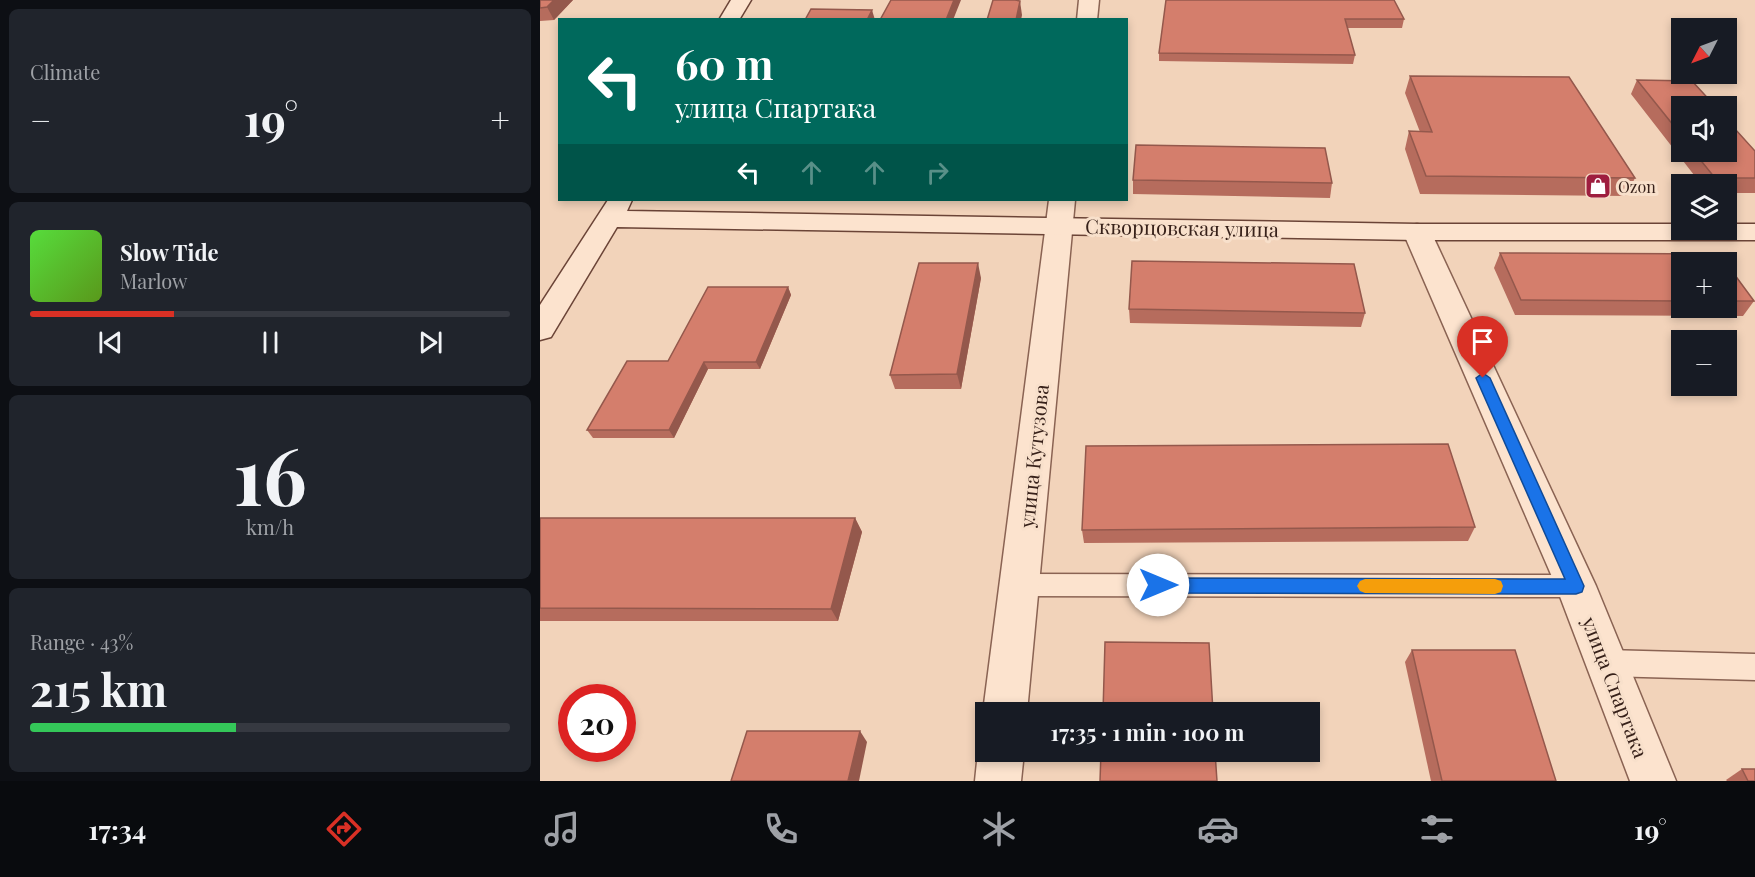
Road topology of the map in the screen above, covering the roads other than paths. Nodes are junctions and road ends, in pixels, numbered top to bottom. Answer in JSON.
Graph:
{"nodes":[{"id":1,"x":741,"y":0,"type":"edge"},
{"id":2,"x":1089,"y":0,"type":"edge"},
{"id":3,"x":730,"y":18,"type":"edge"},
{"id":4,"x":1087,"y":18,"type":"edge"},
{"id":5,"x":615,"y":209,"type":"edge"},
{"id":6,"x":1061,"y":212,"type":"edge"},
{"id":7,"x":1418,"y":232,"type":"junction"},
{"id":8,"x":1755,"y":232,"type":"edge"},
{"id":9,"x":540,"y":329,"type":"edge"},
{"id":10,"x":1019,"y":585,"type":"junction"},
{"id":11,"x":1576,"y":586,"type":"junction"},
{"id":12,"x":1606,"y":663,"type":"junction"},
{"id":13,"x":1755,"y":667,"type":"edge"},
{"id":14,"x":1006,"y":702,"type":"edge"},
{"id":15,"x":1000,"y":762,"type":"edge"},
{"id":16,"x":998,"y":781,"type":"edge"},
{"id":17,"x":1653,"y":781,"type":"edge"}],
"edges":[{"from":1,"to":3,"type":"street"},
{"from":2,"to":4,"type":"street"},
{"from":5,"to":6,"type":"street","name":"Скворцовская улица"},
{"from":5,"to":9,"type":"street"},
{"from":6,"to":7,"type":"street","name":"Скворцовская улица"},
{"from":6,"to":10,"type":"street","name":"улица Кутузова"},
{"from":7,"to":8,"type":"street","name":"Скворцовская улица"},
{"from":7,"to":11,"type":"street","name":"улица Спартака"},
{"from":10,"to":11,"type":"lane"},
{"from":10,"to":14,"type":"street","name":"улица Кутузова"},
{"from":11,"to":12,"type":"street","name":"улица Спартака"},
{"from":12,"to":13,"type":"lane"},
{"from":12,"to":17,"type":"street","name":"улица Спартака"},
{"from":15,"to":16,"type":"street"}]}
